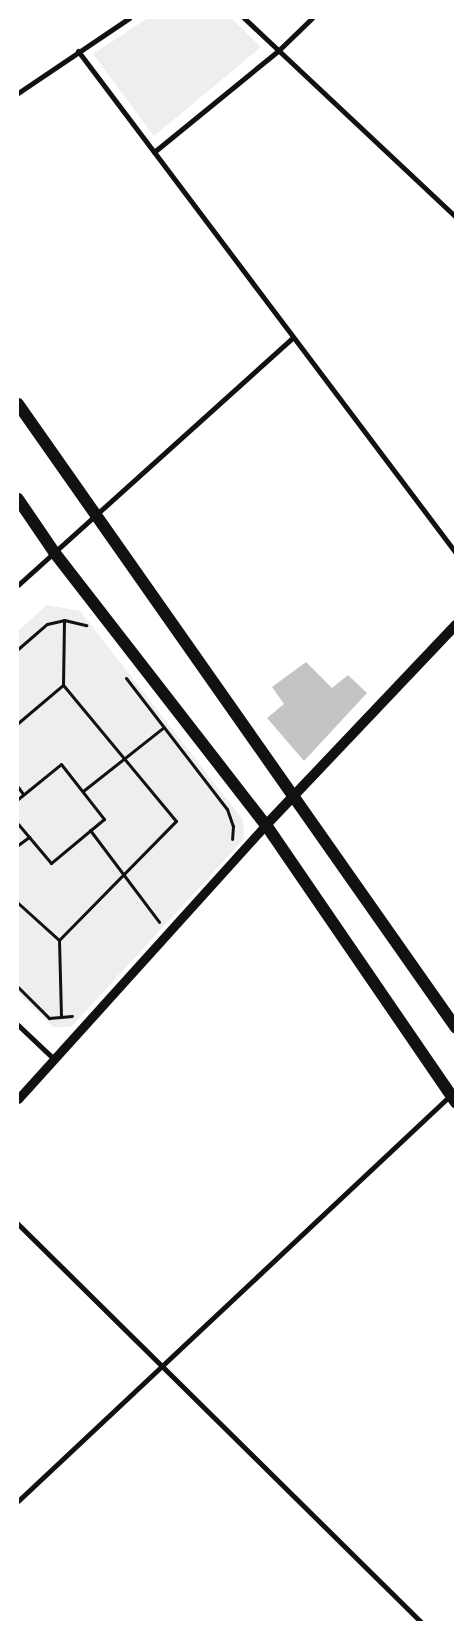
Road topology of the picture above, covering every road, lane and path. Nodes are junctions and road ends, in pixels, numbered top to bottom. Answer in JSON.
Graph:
{"nodes":[{"id":1,"x":129,"y":18,"type":"edge"},
{"id":2,"x":244,"y":18,"type":"edge"},
{"id":3,"x":312,"y":18,"type":"edge"},
{"id":4,"x":279,"y":50,"type":"junction"},
{"id":5,"x":78,"y":51,"type":"junction"},
{"id":6,"x":18,"y":93,"type":"edge"},
{"id":7,"x":154,"y":152,"type":"junction"},
{"id":8,"x":456,"y":217,"type":"edge"},
{"id":9,"x":293,"y":337,"type":"junction"},
{"id":10,"x":18,"y":404,"type":"edge"},
{"id":11,"x":18,"y":499,"type":"edge"},
{"id":12,"x":96,"y":515,"type":"junction"},
{"id":13,"x":54,"y":552,"type":"junction"},
{"id":14,"x":456,"y":553,"type":"edge"},
{"id":15,"x":18,"y":585,"type":"edge"},
{"id":16,"x":64,"y":620,"type":"junction"},
{"id":17,"x":456,"y":625,"type":"edge"},
{"id":18,"x":90,"y":630,"type":"dead end"},
{"id":19,"x":18,"y":649,"type":"edge"},
{"id":20,"x":124,"y":675,"type":"dead end"},
{"id":21,"x":63,"y":685,"type":"junction"},
{"id":22,"x":18,"y":723,"type":"edge"},
{"id":23,"x":164,"y":727,"type":"junction"},
{"id":24,"x":124,"y":758,"type":"junction"},
{"id":25,"x":18,"y":787,"type":"edge"},
{"id":26,"x":83,"y":791,"type":"junction"},
{"id":27,"x":24,"y":794,"type":"junction"},
{"id":28,"x":292,"y":796,"type":"junction"},
{"id":29,"x":18,"y":799,"type":"edge"},
{"id":30,"x":18,"y":824,"type":"edge"},
{"id":31,"x":266,"y":825,"type":"junction"},
{"id":32,"x":90,"y":830,"type":"junction"},
{"id":33,"x":29,"y":837,"type":"junction"},
{"id":34,"x":18,"y":845,"type":"edge"},
{"id":35,"x":232,"y":846,"type":"dead end"},
{"id":36,"x":124,"y":874,"type":"junction"},
{"id":37,"x":18,"y":904,"type":"edge"},
{"id":38,"x":166,"y":915,"type":"dead end"},
{"id":39,"x":160,"y":922,"type":"junction"},
{"id":40,"x":153,"y":930,"type":"dead end"},
{"id":41,"x":59,"y":940,"type":"junction"},
{"id":42,"x":18,"y":987,"type":"edge"},
{"id":43,"x":79,"y":1009,"type":"dead end"},
{"id":44,"x":61,"y":1017,"type":"junction"},
{"id":45,"x":18,"y":1025,"type":"edge"},
{"id":46,"x":456,"y":1028,"type":"edge"},
{"id":47,"x":54,"y":1059,"type":"junction"},
{"id":48,"x":453,"y":1096,"type":"edge"},
{"id":49,"x":18,"y":1099,"type":"edge"},
{"id":50,"x":18,"y":1224,"type":"edge"},
{"id":51,"x":162,"y":1367,"type":"junction"},
{"id":52,"x":18,"y":1501,"type":"edge"},
{"id":53,"x":421,"y":1622,"type":"edge"}],
"edges":[{"from":1,"to":5,"type":"street"},
{"from":2,"to":4,"type":"street"},
{"from":3,"to":4,"type":"street"},
{"from":4,"to":7,"type":"street"},
{"from":4,"to":8,"type":"street"},
{"from":5,"to":6,"type":"street"},
{"from":5,"to":7,"type":"street"},
{"from":7,"to":9,"type":"street"},
{"from":9,"to":12,"type":"street"},
{"from":9,"to":14,"type":"street"},
{"from":10,"to":12,"type":"main road"},
{"from":11,"to":13,"type":"main road"},
{"from":12,"to":13,"type":"street"},
{"from":12,"to":28,"type":"main road"},
{"from":13,"to":15,"type":"street"},
{"from":13,"to":31,"type":"main road"},
{"from":16,"to":18,"type":"path"},
{"from":16,"to":19,"type":"path"},
{"from":16,"to":21,"type":"path"},
{"from":17,"to":28,"type":"main road"},
{"from":20,"to":23,"type":"path"},
{"from":21,"to":22,"type":"path"},
{"from":21,"to":24,"type":"path"},
{"from":23,"to":24,"type":"path"},
{"from":23,"to":35,"type":"path"},
{"from":24,"to":26,"type":"path"},
{"from":24,"to":36,"type":"path"},
{"from":25,"to":27,"type":"path"},
{"from":26,"to":27,"type":"path"},
{"from":26,"to":32,"type":"path"},
{"from":27,"to":29,"type":"path"},
{"from":28,"to":31,"type":"main road"},
{"from":28,"to":46,"type":"main road"},
{"from":30,"to":33,"type":"path"},
{"from":31,"to":47,"type":"street"},
{"from":31,"to":48,"type":"main road"},
{"from":32,"to":33,"type":"path"},
{"from":32,"to":36,"type":"path"},
{"from":33,"to":34,"type":"path"},
{"from":36,"to":39,"type":"path"},
{"from":36,"to":41,"type":"path"},
{"from":37,"to":41,"type":"path"},
{"from":38,"to":39,"type":"path"},
{"from":39,"to":40,"type":"path"},
{"from":41,"to":44,"type":"path"},
{"from":42,"to":44,"type":"path"},
{"from":43,"to":44,"type":"path"},
{"from":45,"to":47,"type":"street"},
{"from":47,"to":49,"type":"street"},
{"from":48,"to":51,"type":"street"},
{"from":50,"to":51,"type":"street"},
{"from":51,"to":52,"type":"street"},
{"from":51,"to":53,"type":"street"}]}
